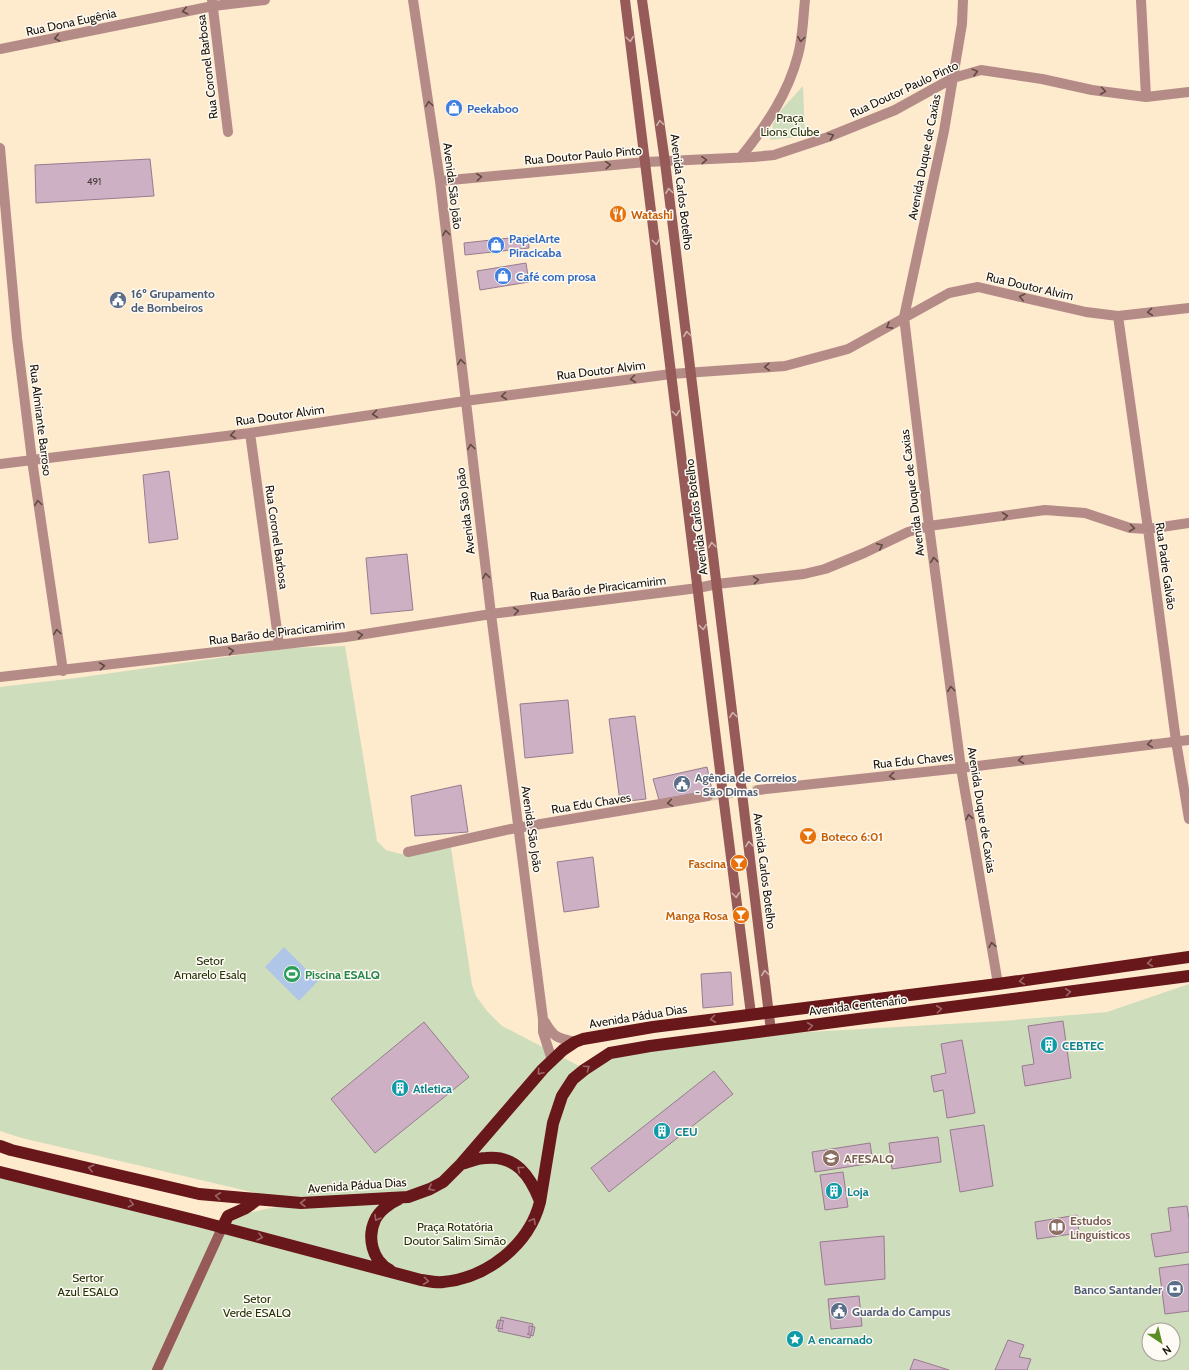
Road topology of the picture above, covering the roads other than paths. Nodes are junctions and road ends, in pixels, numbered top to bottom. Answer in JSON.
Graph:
{"nodes":[{"id":1,"x":265,"y":0,"type":"edge"},
{"id":2,"x":413,"y":0,"type":"edge"},
{"id":3,"x":625,"y":0,"type":"edge"},
{"id":4,"x":642,"y":0,"type":"edge"},
{"id":5,"x":806,"y":0,"type":"edge"},
{"id":6,"x":962,"y":0,"type":"edge"},
{"id":7,"x":1141,"y":0,"type":"edge"},
{"id":8,"x":212,"y":3,"type":"edge"},
{"id":9,"x":0,"y":49,"type":"edge"},
{"id":10,"x":953,"y":78,"type":"junction"},
{"id":11,"x":1189,"y":92,"type":"edge"},
{"id":12,"x":1146,"y":97,"type":"junction"},
{"id":13,"x":228,"y":132,"type":"dead end"},
{"id":14,"x":0,"y":148,"type":"edge"},
{"id":15,"x":740,"y":158,"type":"junction"},
{"id":16,"x":646,"y":162,"type":"junction"},
{"id":17,"x":665,"y":162,"type":"junction"},
{"id":18,"x":440,"y":181,"type":"junction"},
{"id":19,"x":1189,"y":308,"type":"edge"},
{"id":20,"x":1118,"y":316,"type":"junction"},
{"id":21,"x":904,"y":317,"type":"junction"},
{"id":22,"x":691,"y":372,"type":"junction"},
{"id":23,"x":671,"y":374,"type":"junction"},
{"id":24,"x":465,"y":401,"type":"junction"},
{"id":25,"x":250,"y":433,"type":"junction"},
{"id":26,"x":32,"y":460,"type":"junction"},
{"id":27,"x":0,"y":464,"type":"edge"},
{"id":28,"x":1189,"y":523,"type":"edge"},
{"id":29,"x":929,"y":526,"type":"junction"},
{"id":30,"x":1148,"y":529,"type":"junction"},
{"id":31,"x":717,"y":584,"type":"junction"},
{"id":32,"x":698,"y":588,"type":"junction"},
{"id":33,"x":491,"y":614,"type":"junction"},
{"id":34,"x":279,"y":645,"type":"junction"},
{"id":35,"x":63,"y":671,"type":"junction"},
{"id":36,"x":0,"y":677,"type":"edge"},
{"id":37,"x":1189,"y":740,"type":"edge"},
{"id":38,"x":1176,"y":741,"type":"junction"},
{"id":39,"x":961,"y":768,"type":"junction"},
{"id":40,"x":758,"y":790,"type":"tunnel mouth"},
{"id":41,"x":708,"y":796,"type":"tunnel mouth"},
{"id":42,"x":1189,"y":819,"type":"edge"},
{"id":43,"x":518,"y":828,"type":"junction"},
{"id":44,"x":408,"y":852,"type":"dead end"},
{"id":45,"x":1189,"y":957,"type":"edge"},
{"id":46,"x":1189,"y":976,"type":"edge"},
{"id":47,"x":998,"y":984,"type":"junction"},
{"id":48,"x":769,"y":1012,"type":"junction"},
{"id":49,"x":752,"y":1014,"type":"junction"},
{"id":50,"x":543,"y":1019,"type":"junction"},
{"id":51,"x":771,"y":1031,"type":"junction"},
{"id":52,"x":575,"y":1042,"type":"junction"},
{"id":53,"x":552,"y":1060,"type":"junction"},
{"id":54,"x":0,"y":1146,"type":"edge"},
{"id":55,"x":461,"y":1164,"type":"junction"},
{"id":56,"x":0,"y":1168,"type":"edge"},
{"id":57,"x":0,"y":1172,"type":"edge"},
{"id":58,"x":53,"y":1186,"type":"junction"},
{"id":59,"x":408,"y":1197,"type":"junction"},
{"id":60,"x":257,"y":1200,"type":"junction"},
{"id":61,"x":540,"y":1202,"type":"junction"},
{"id":62,"x":222,"y":1228,"type":"junction"},
{"id":63,"x":398,"y":1274,"type":"junction"},
{"id":64,"x":157,"y":1370,"type":"edge"}],
"edges":[{"from":1,"to":8,"type":"street","name":"Rua Dona Eugênia"},
{"from":18,"to":2,"type":"street","name":"Avenida São João","one_way":true},
{"from":3,"to":16,"type":"main road","name":"Avenida Carlos Botelho","one_way":true},
{"from":17,"to":4,"type":"main road","name":"Avenida Carlos Botelho","one_way":true},
{"from":5,"to":15,"type":"street","one_way":true},
{"from":6,"to":10,"type":"street","name":"Avenida Duque de Caxias"},
{"from":7,"to":12,"type":"street"},
{"from":8,"to":9,"type":"street","name":"Rua Dona Eugênia","one_way":true},
{"from":8,"to":13,"type":"street","name":"Rua Coronel Barbosa"},
{"from":10,"to":12,"type":"street","name":"Rua Doutor Paulo Pinto","one_way":true},
{"from":15,"to":10,"type":"street","name":"Rua Doutor Paulo Pinto","one_way":true},
{"from":10,"to":21,"type":"street","name":"Avenida Duque de Caxias"},
{"from":11,"to":12,"type":"street","name":"Rua Doutor Paulo Pinto"},
{"from":14,"to":26,"type":"street","name":"Rua Almirante Barroso"},
{"from":17,"to":15,"type":"street","name":"Rua Doutor Paulo Pinto","one_way":true},
{"from":16,"to":17,"type":"street","name":"Rua Doutor Paulo Pinto"},
{"from":18,"to":16,"type":"street","name":"Rua Doutor Paulo Pinto","one_way":true},
{"from":16,"to":23,"type":"main road","name":"Avenida Carlos Botelho","one_way":true},
{"from":22,"to":17,"type":"main road","name":"Avenida Carlos Botelho","one_way":true},
{"from":24,"to":18,"type":"street","name":"Avenida São João","one_way":true},
{"from":19,"to":20,"type":"street","name":"Rua Doutor Alvim","one_way":true},
{"from":20,"to":21,"type":"street","name":"Rua Doutor Alvim","one_way":true},
{"from":20,"to":30,"type":"street","name":"Rua Padre Galvão"},
{"from":21,"to":22,"type":"street","name":"Rua Doutor Alvim","one_way":true},
{"from":21,"to":29,"type":"street","name":"Avenida Duque de Caxias"},
{"from":22,"to":23,"type":"street","name":"Rua Doutor Alvim"},
{"from":31,"to":22,"type":"main road","name":"Avenida Carlos Botelho","one_way":true},
{"from":23,"to":24,"type":"street","name":"Rua Doutor Alvim","one_way":true},
{"from":23,"to":32,"type":"main road","name":"Avenida Carlos Botelho","one_way":true},
{"from":24,"to":25,"type":"street","name":"Rua Doutor Alvim","one_way":true},
{"from":33,"to":24,"type":"street","name":"Avenida São João","one_way":true},
{"from":25,"to":26,"type":"street","name":"Rua Doutor Alvim","one_way":true},
{"from":25,"to":34,"type":"street","name":"Rua Coronel Barbosa"},
{"from":26,"to":27,"type":"street","name":"Rua Doutor Alvim"},
{"from":35,"to":26,"type":"street","name":"Rua Almirante Barroso","one_way":true},
{"from":28,"to":30,"type":"street","name":"Rua Barão de Piracicamirim"},
{"from":29,"to":30,"type":"street","name":"Rua Barão de Piracicamirim","one_way":true},
{"from":31,"to":29,"type":"street","name":"Rua Barão de Piracicamirim","one_way":true},
{"from":39,"to":29,"type":"street","name":"Avenida Duque de Caxias","one_way":true},
{"from":30,"to":38,"type":"street","name":"Rua Padre Galvão"},
{"from":31,"to":32,"type":"street","name":"Rua Barão de Piracicamirim"},
{"from":48,"to":31,"type":"main road","name":"Avenida Carlos Botelho","one_way":true},
{"from":33,"to":32,"type":"street","name":"Rua Barão de Piracicamirim","one_way":true},
{"from":32,"to":49,"type":"main road","name":"Avenida Carlos Botelho","one_way":true},
{"from":34,"to":33,"type":"street","name":"Rua Barão de Piracicamirim","one_way":true},
{"from":33,"to":43,"type":"street","name":"Avenida São João"},
{"from":35,"to":34,"type":"street","name":"Rua Barão de Piracicamirim","one_way":true},
{"from":35,"to":36,"type":"street","name":"Rua Barão de Piracicamirim"},
{"from":37,"to":38,"type":"street","name":"Rua Edu Chaves"},
{"from":38,"to":39,"type":"street","name":"Rua Edu Chaves","one_way":true},
{"from":38,"to":42,"type":"street","name":"Rua Padre Galvão"},
{"from":39,"to":40,"type":"street","name":"Rua Edu Chaves","one_way":true},
{"from":47,"to":39,"type":"street","name":"Avenida Duque de Caxias","one_way":true},
{"from":41,"to":43,"type":"street","name":"Rua Edu Chaves","one_way":true},
{"from":43,"to":44,"type":"street","name":"Rua Edu Chaves"},
{"from":43,"to":50,"type":"street","name":"Avenida São João"},
{"from":45,"to":47,"type":"highway","name":"Avenida Centenário","one_way":true},
{"from":51,"to":46,"type":"highway","name":"Avenida Centenário","one_way":true},
{"from":47,"to":48,"type":"highway","name":"Avenida Centenário"},
{"from":48,"to":49,"type":"highway","name":"Avenida Centenário"},
{"from":48,"to":51,"type":"main road","name":"Avenida Carlos Botelho"},
{"from":49,"to":52,"type":"highway","name":"Avenida Pádua Dias","one_way":true},
{"from":50,"to":52,"type":"street","name":"Avenida São João"},
{"from":50,"to":53,"type":"street","name":"Avenida São João"},
{"from":61,"to":51,"type":"highway","name":"Avenida Centenário","one_way":true},
{"from":52,"to":53,"type":"highway","name":"Avenida Pádua Dias"},
{"from":53,"to":55,"type":"highway","name":"Avenida Pádua Dias","one_way":true},
{"from":60,"to":54,"type":"highway","name":"Avenida Pádua Dias","one_way":true},
{"from":55,"to":59,"type":"highway","name":"Avenida Pádua Dias","one_way":true},
{"from":61,"to":55,"type":"highway","one_way":true},
{"from":56,"to":58,"type":"highway"},
{"from":57,"to":58,"type":"highway"},
{"from":58,"to":62,"type":"highway","one_way":true},
{"from":59,"to":60,"type":"highway","name":"Avenida Pádua Dias","one_way":true},
{"from":59,"to":63,"type":"highway","one_way":true},
{"from":60,"to":62,"type":"highway"},
{"from":63,"to":61,"type":"highway","one_way":true},
{"from":62,"to":63,"type":"highway","one_way":true},
{"from":62,"to":64,"type":"main road"}]}
